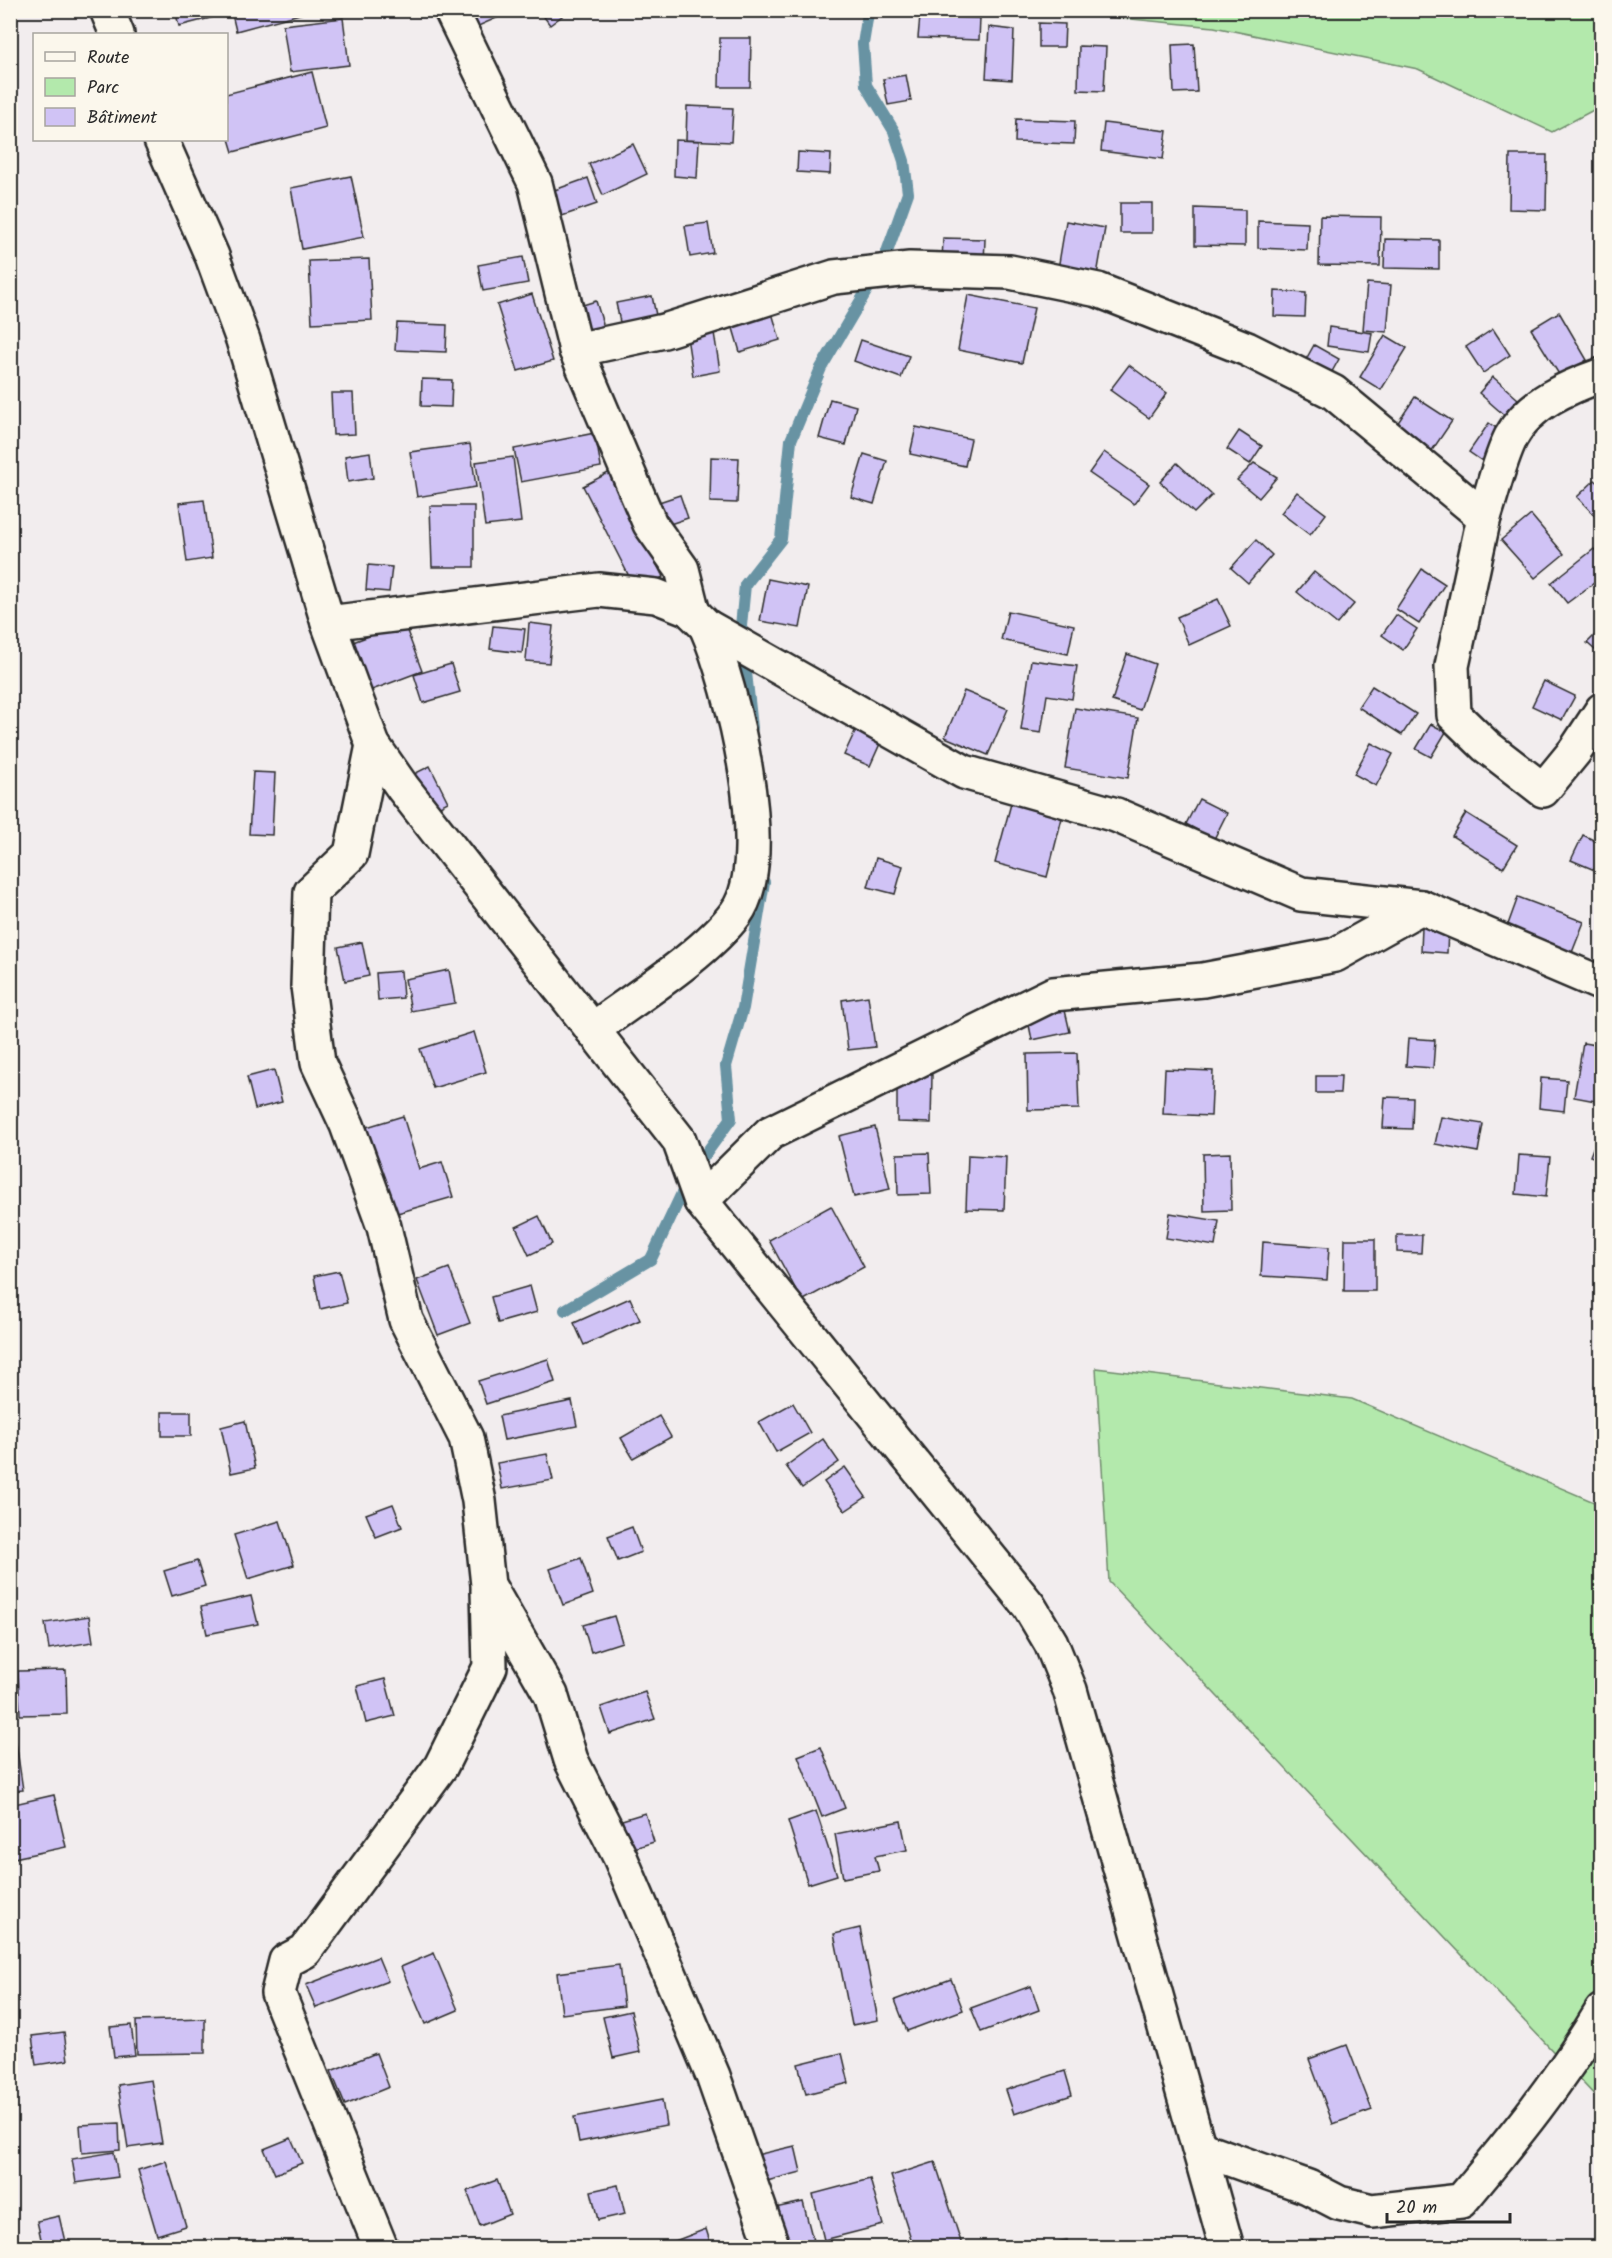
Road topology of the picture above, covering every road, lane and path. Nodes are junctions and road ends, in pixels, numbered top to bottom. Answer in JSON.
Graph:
{"nodes":[{"id":1,"x":107,"y":10,"type":"edge"},
{"id":2,"x":451,"y":10,"type":"edge"},
{"id":3,"x":117,"y":33,"type":"edge"},
{"id":4,"x":161,"y":141,"type":"edge"},
{"id":5,"x":576,"y":350,"type":"junction"},
{"id":6,"x":1602,"y":375,"type":"edge"},
{"id":7,"x":1484,"y":517,"type":"junction"},
{"id":8,"x":699,"y":620,"type":"junction"},
{"id":9,"x":328,"y":623,"type":"junction"},
{"id":10,"x":1602,"y":710,"type":"edge"},
{"id":11,"x":373,"y":745,"type":"junction"},
{"id":12,"x":1421,"y":907,"type":"junction"},
{"id":13,"x":1602,"y":984,"type":"edge"},
{"id":14,"x":592,"y":1029,"type":"junction"},
{"id":15,"x":701,"y":1201,"type":"junction"},
{"id":16,"x":488,"y":1585,"type":"junction"},
{"id":17,"x":1602,"y":2010,"type":"edge"},
{"id":18,"x":1200,"y":2148,"type":"junction"},
{"id":19,"x":381,"y":2247,"type":"edge"},
{"id":20,"x":773,"y":2247,"type":"edge"},
{"id":21,"x":1227,"y":2247,"type":"edge"}],
"edges":[{"from":1,"to":3,"type":"street"},
{"from":2,"to":5,"type":"street"},
{"from":4,"to":9,"type":"street"},
{"from":5,"to":7,"type":"street"},
{"from":5,"to":8,"type":"street"},
{"from":6,"to":7,"type":"street"},
{"from":7,"to":10,"type":"street"},
{"from":8,"to":9,"type":"street"},
{"from":8,"to":12,"type":"street"},
{"from":8,"to":14,"type":"street"},
{"from":9,"to":11,"type":"street"},
{"from":11,"to":14,"type":"street"},
{"from":11,"to":16,"type":"street"},
{"from":12,"to":13,"type":"street"},
{"from":12,"to":15,"type":"street"},
{"from":14,"to":15,"type":"street"},
{"from":15,"to":18,"type":"street"},
{"from":16,"to":19,"type":"street"},
{"from":16,"to":20,"type":"street"},
{"from":17,"to":18,"type":"street"},
{"from":18,"to":21,"type":"street"}]}
